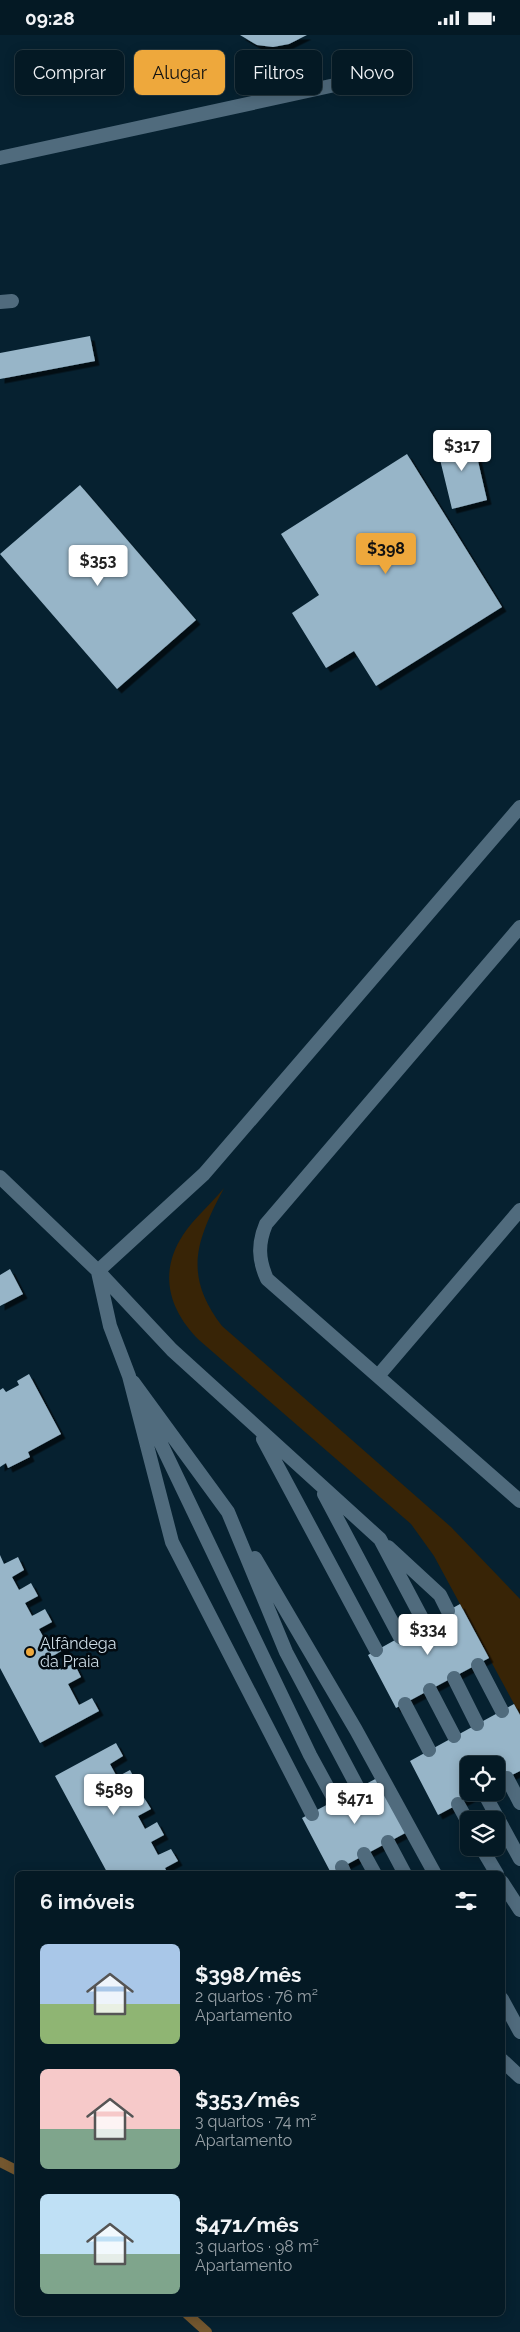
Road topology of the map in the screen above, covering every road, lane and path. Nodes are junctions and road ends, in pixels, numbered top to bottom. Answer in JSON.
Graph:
{"nodes":[{"id":1,"x":332,"y":86,"type":"edge"},
{"id":2,"x":0,"y":158,"type":"edge"},
{"id":3,"x":520,"y":807,"type":"edge"},
{"id":4,"x":520,"y":927,"type":"edge"},
{"id":5,"x":0,"y":1177,"type":"edge"},
{"id":6,"x":520,"y":1210,"type":"edge"},
{"id":7,"x":98,"y":1271,"type":"junction"},
{"id":8,"x":129,"y":1376,"type":"junction"},
{"id":9,"x":378,"y":1376,"type":"junction"},
{"id":10,"x":258,"y":1428,"type":"junction"},
{"id":11,"x":318,"y":1484,"type":"junction"},
{"id":12,"x":520,"y":1500,"type":"edge"},
{"id":13,"x":228,"y":1512,"type":"junction"},
{"id":14,"x":380,"y":1539,"type":"junction"},
{"id":15,"x":448,"y":1611,"type":"dead end"},
{"id":16,"x":425,"y":1624,"type":"dead end"},
{"id":17,"x":400,"y":1637,"type":"dead end"},
{"id":18,"x":376,"y":1650,"type":"dead end"},
{"id":19,"x":478,"y":1665,"type":"dead end"},
{"id":20,"x":454,"y":1678,"type":"dead end"},
{"id":21,"x":430,"y":1691,"type":"dead end"},
{"id":22,"x":405,"y":1704,"type":"dead end"},
{"id":23,"x":502,"y":1711,"type":"dead end"},
{"id":24,"x":478,"y":1724,"type":"dead end"},
{"id":25,"x":454,"y":1736,"type":"dead end"},
{"id":26,"x":430,"y":1750,"type":"dead end"},
{"id":27,"x":507,"y":1778,"type":"dead end"},
{"id":28,"x":358,"y":1788,"type":"dead end"},
{"id":29,"x":335,"y":1801,"type":"dead end"},
{"id":30,"x":488,"y":1801,"type":"edge"},
{"id":31,"x":520,"y":1803,"type":"edge"},
{"id":32,"x":458,"y":1804,"type":"dead end"},
{"id":33,"x":462,"y":1811,"type":"edge"},
{"id":34,"x":312,"y":1814,"type":"dead end"},
{"id":35,"x":388,"y":1842,"type":"dead end"},
{"id":36,"x":364,"y":1854,"type":"dead end"},
{"id":37,"x":486,"y":1856,"type":"edge"},
{"id":38,"x":520,"y":1859,"type":"edge"},
{"id":39,"x":373,"y":1871,"type":"edge"},
{"id":40,"x":403,"y":1871,"type":"edge"},
{"id":41,"x":433,"y":1871,"type":"edge"},
{"id":42,"x":495,"y":1871,"type":"edge"},
{"id":43,"x":505,"y":1887,"type":"edge"},
{"id":44,"x":520,"y":1910,"type":"edge"},
{"id":45,"x":505,"y":2004,"type":"edge"},
{"id":46,"x":520,"y":2031,"type":"edge"}],
"edges":[{"from":1,"to":2,"type":"lane"},
{"from":3,"to":7,"type":"lane"},
{"from":4,"to":9,"type":"lane"},
{"from":5,"to":7,"type":"lane"},
{"from":6,"to":9,"type":"lane"},
{"from":7,"to":8,"type":"lane"},
{"from":7,"to":10,"type":"lane"},
{"from":8,"to":13,"type":"lane"},
{"from":8,"to":29,"type":"lane"},
{"from":8,"to":34,"type":"lane"},
{"from":9,"to":12,"type":"lane"},
{"from":10,"to":11,"type":"lane"},
{"from":10,"to":18,"type":"lane"},
{"from":11,"to":14,"type":"lane"},
{"from":11,"to":17,"type":"lane"},
{"from":13,"to":28,"type":"lane"},
{"from":13,"to":41,"type":"lane"},
{"from":14,"to":15,"type":"lane"},
{"from":14,"to":16,"type":"lane"},
{"from":19,"to":23,"type":"lane"},
{"from":20,"to":24,"type":"lane"},
{"from":21,"to":25,"type":"lane"},
{"from":22,"to":26,"type":"lane"},
{"from":27,"to":31,"type":"lane"},
{"from":30,"to":38,"type":"lane"},
{"from":32,"to":33,"type":"lane"},
{"from":35,"to":40,"type":"lane"},
{"from":36,"to":39,"type":"lane"},
{"from":37,"to":42,"type":"lane"},
{"from":43,"to":44,"type":"lane"},
{"from":45,"to":46,"type":"lane"}]}
